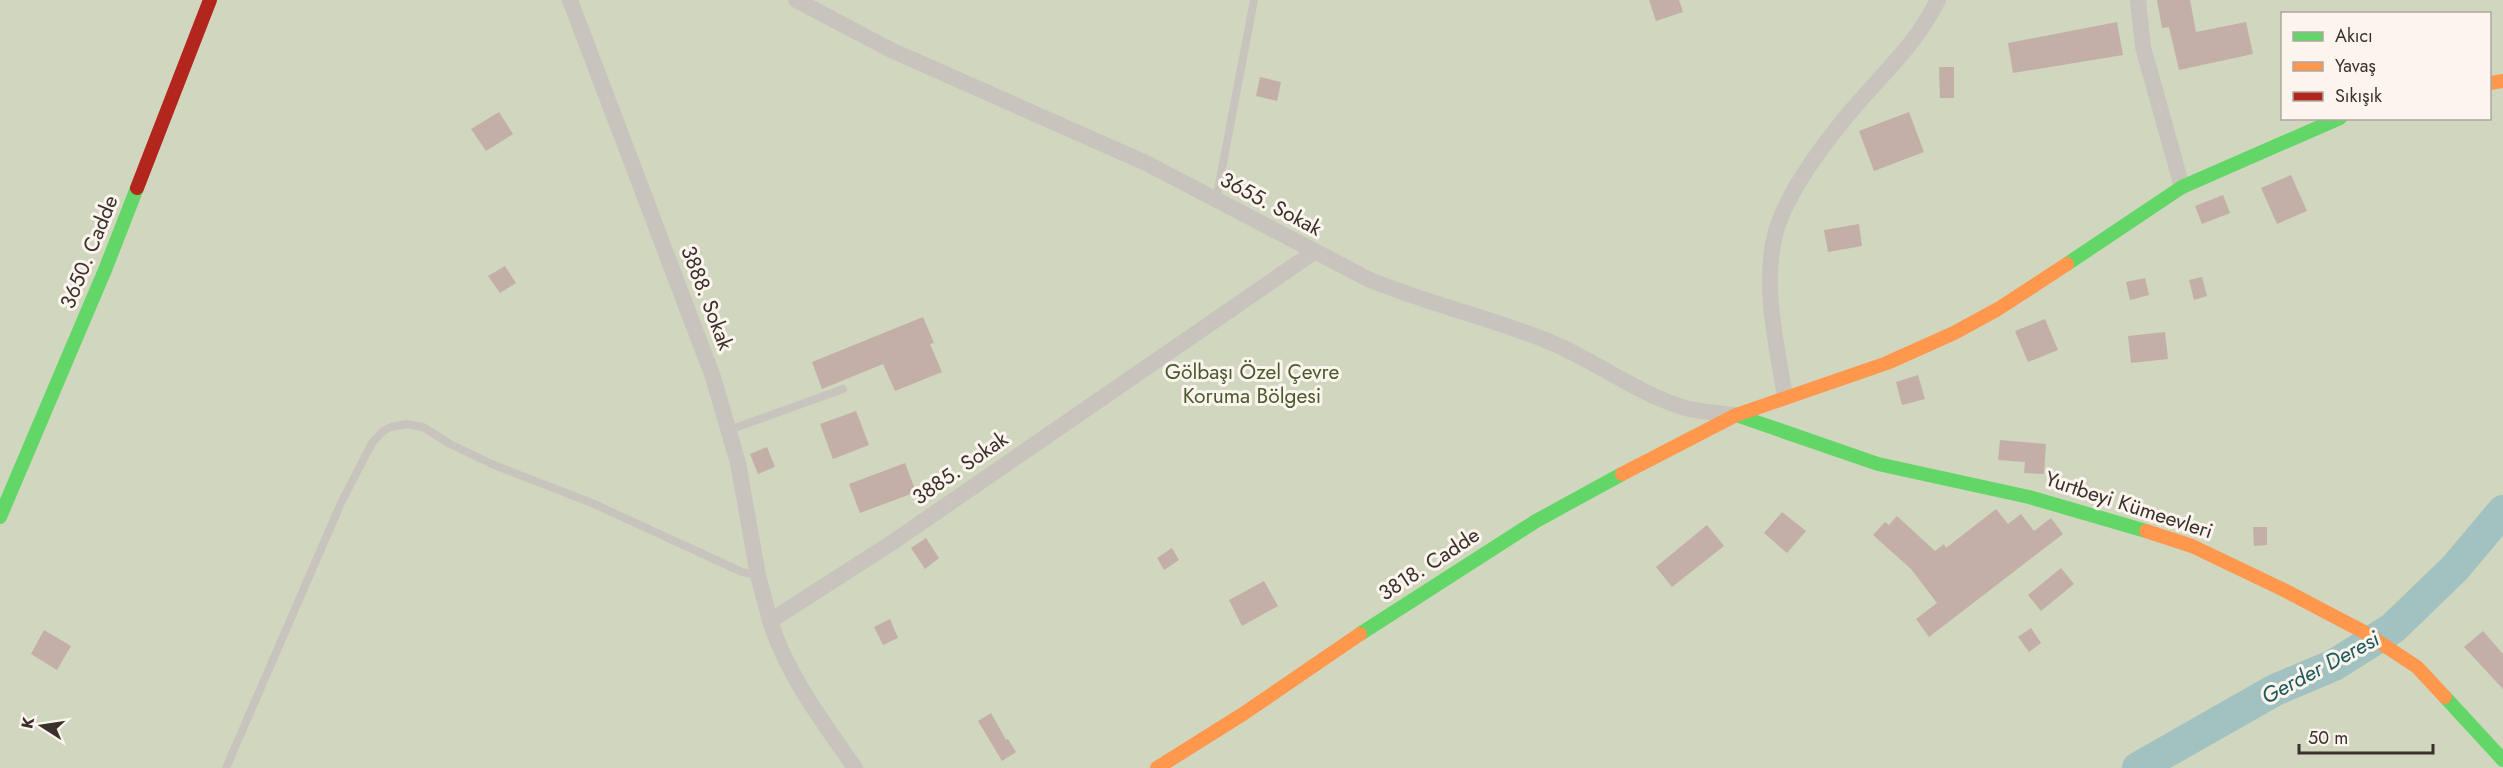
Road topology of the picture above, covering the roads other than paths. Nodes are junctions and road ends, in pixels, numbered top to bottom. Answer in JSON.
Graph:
{"nodes":[{"id":1,"x":210,"y":0,"type":"edge"},
{"id":2,"x":570,"y":0,"type":"edge"},
{"id":3,"x":796,"y":0,"type":"edge"},
{"id":4,"x":1254,"y":0,"type":"edge"},
{"id":5,"x":1938,"y":0,"type":"edge"},
{"id":6,"x":2138,"y":0,"type":"edge"},
{"id":7,"x":2335,"y":120,"type":"edge"},
{"id":8,"x":2182,"y":187,"type":"junction"},
{"id":9,"x":1216,"y":200,"type":"junction"},
{"id":10,"x":1314,"y":252,"type":"junction"},
{"id":11,"x":843,"y":388,"type":"dead end"},
{"id":12,"x":1785,"y":398,"type":"junction"},
{"id":13,"x":1736,"y":415,"type":"junction"},
{"id":14,"x":729,"y":430,"type":"junction"},
{"id":15,"x":0,"y":518,"type":"edge"},
{"id":16,"x":758,"y":575,"type":"junction"},
{"id":17,"x":770,"y":621,"type":"junction"},
{"id":18,"x":2503,"y":760,"type":"edge"},
{"id":19,"x":226,"y":768,"type":"edge"},
{"id":20,"x":855,"y":768,"type":"edge"},
{"id":21,"x":1157,"y":768,"type":"edge"}],
"edges":[{"from":1,"to":15,"type":"street","name":"3650. Cadde"},
{"from":2,"to":14,"type":"street","name":"3888. Sokak"},
{"from":3,"to":9,"type":"street","name":"3655. Sokak"},
{"from":4,"to":9,"type":"lane"},
{"from":5,"to":12,"type":"street"},
{"from":6,"to":8,"type":"street"},
{"from":7,"to":8,"type":"street"},
{"from":8,"to":12,"type":"street"},
{"from":9,"to":10,"type":"street","name":"3655. Sokak"},
{"from":10,"to":13,"type":"street","name":"3655. Sokak"},
{"from":10,"to":17,"type":"street","name":"3885. Sokak"},
{"from":11,"to":14,"type":"lane"},
{"from":12,"to":13,"type":"street"},
{"from":13,"to":18,"type":"street","name":"Yurtbeyi Kümeevleri"},
{"from":13,"to":21,"type":"street","name":"3818. Cadde"},
{"from":14,"to":16,"type":"street","name":"3888. Sokak"},
{"from":16,"to":17,"type":"street","name":"3888. Sokak"},
{"from":16,"to":19,"type":"lane"},
{"from":17,"to":20,"type":"street"}]}
